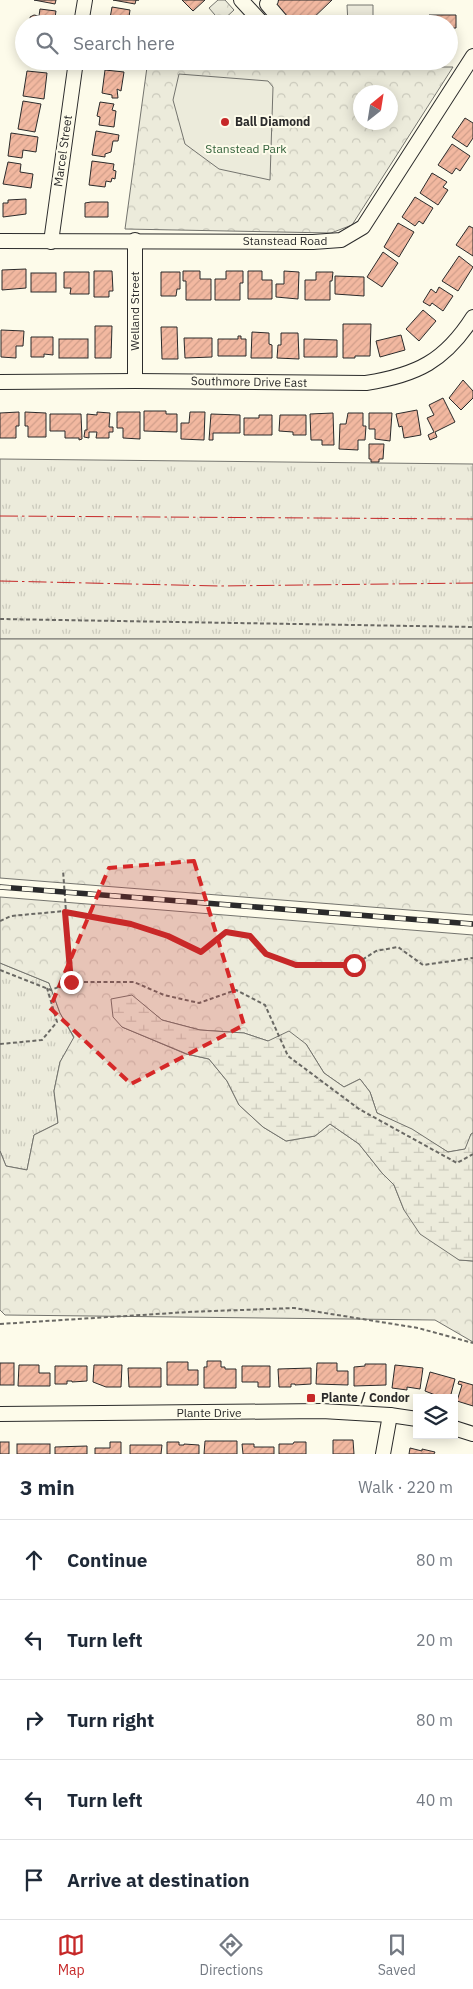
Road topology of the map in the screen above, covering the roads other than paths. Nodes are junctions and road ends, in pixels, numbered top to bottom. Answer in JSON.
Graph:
{"nodes":[{"id":1,"x":85,"y":0,"type":"edge"},
{"id":2,"x":241,"y":0,"type":"edge"},
{"id":3,"x":271,"y":0,"type":"edge"},
{"id":4,"x":82,"y":15,"type":"edge"},
{"id":5,"x":255,"y":15,"type":"edge"},
{"id":6,"x":276,"y":15,"type":"edge"},
{"id":7,"x":473,"y":56,"type":"edge"},
{"id":8,"x":75,"y":70,"type":"edge"},
{"id":9,"x":135,"y":240,"type":"junction"},
{"id":10,"x":0,"y":241,"type":"edge"},
{"id":11,"x":51,"y":242,"type":"junction"},
{"id":12,"x":472,"y":321,"type":"edge"},
{"id":13,"x":135,"y":381,"type":"junction"},
{"id":14,"x":0,"y":382,"type":"edge"},
{"id":15,"x":0,"y":1414,"type":"edge"},
{"id":16,"x":390,"y":1415,"type":"junction"},
{"id":17,"x":413,"y":1418,"type":"edge"},
{"id":18,"x":458,"y":1429,"type":"edge"},
{"id":19,"x":473,"y":1434,"type":"edge"},
{"id":20,"x":383,"y":1454,"type":"edge"}],
"edges":[{"from":1,"to":4,"type":"street"},
{"from":2,"to":5,"type":"street"},
{"from":3,"to":6,"type":"street"},
{"from":7,"to":9,"type":"street","name":"Stanstead Road"},
{"from":8,"to":11,"type":"street","name":"Marcel Street"},
{"from":9,"to":11,"type":"street","name":"Stanstead Road"},
{"from":9,"to":13,"type":"street","name":"Welland Street"},
{"from":10,"to":11,"type":"street","name":"Stanstead Road"},
{"from":12,"to":13,"type":"street","name":"Southmore Drive East"},
{"from":13,"to":14,"type":"street","name":"Southmore Drive East"},
{"from":15,"to":16,"type":"street","name":"Plante Drive"},
{"from":16,"to":17,"type":"street","name":"Plante Drive"},
{"from":16,"to":20,"type":"street"},
{"from":18,"to":19,"type":"street"}]}
